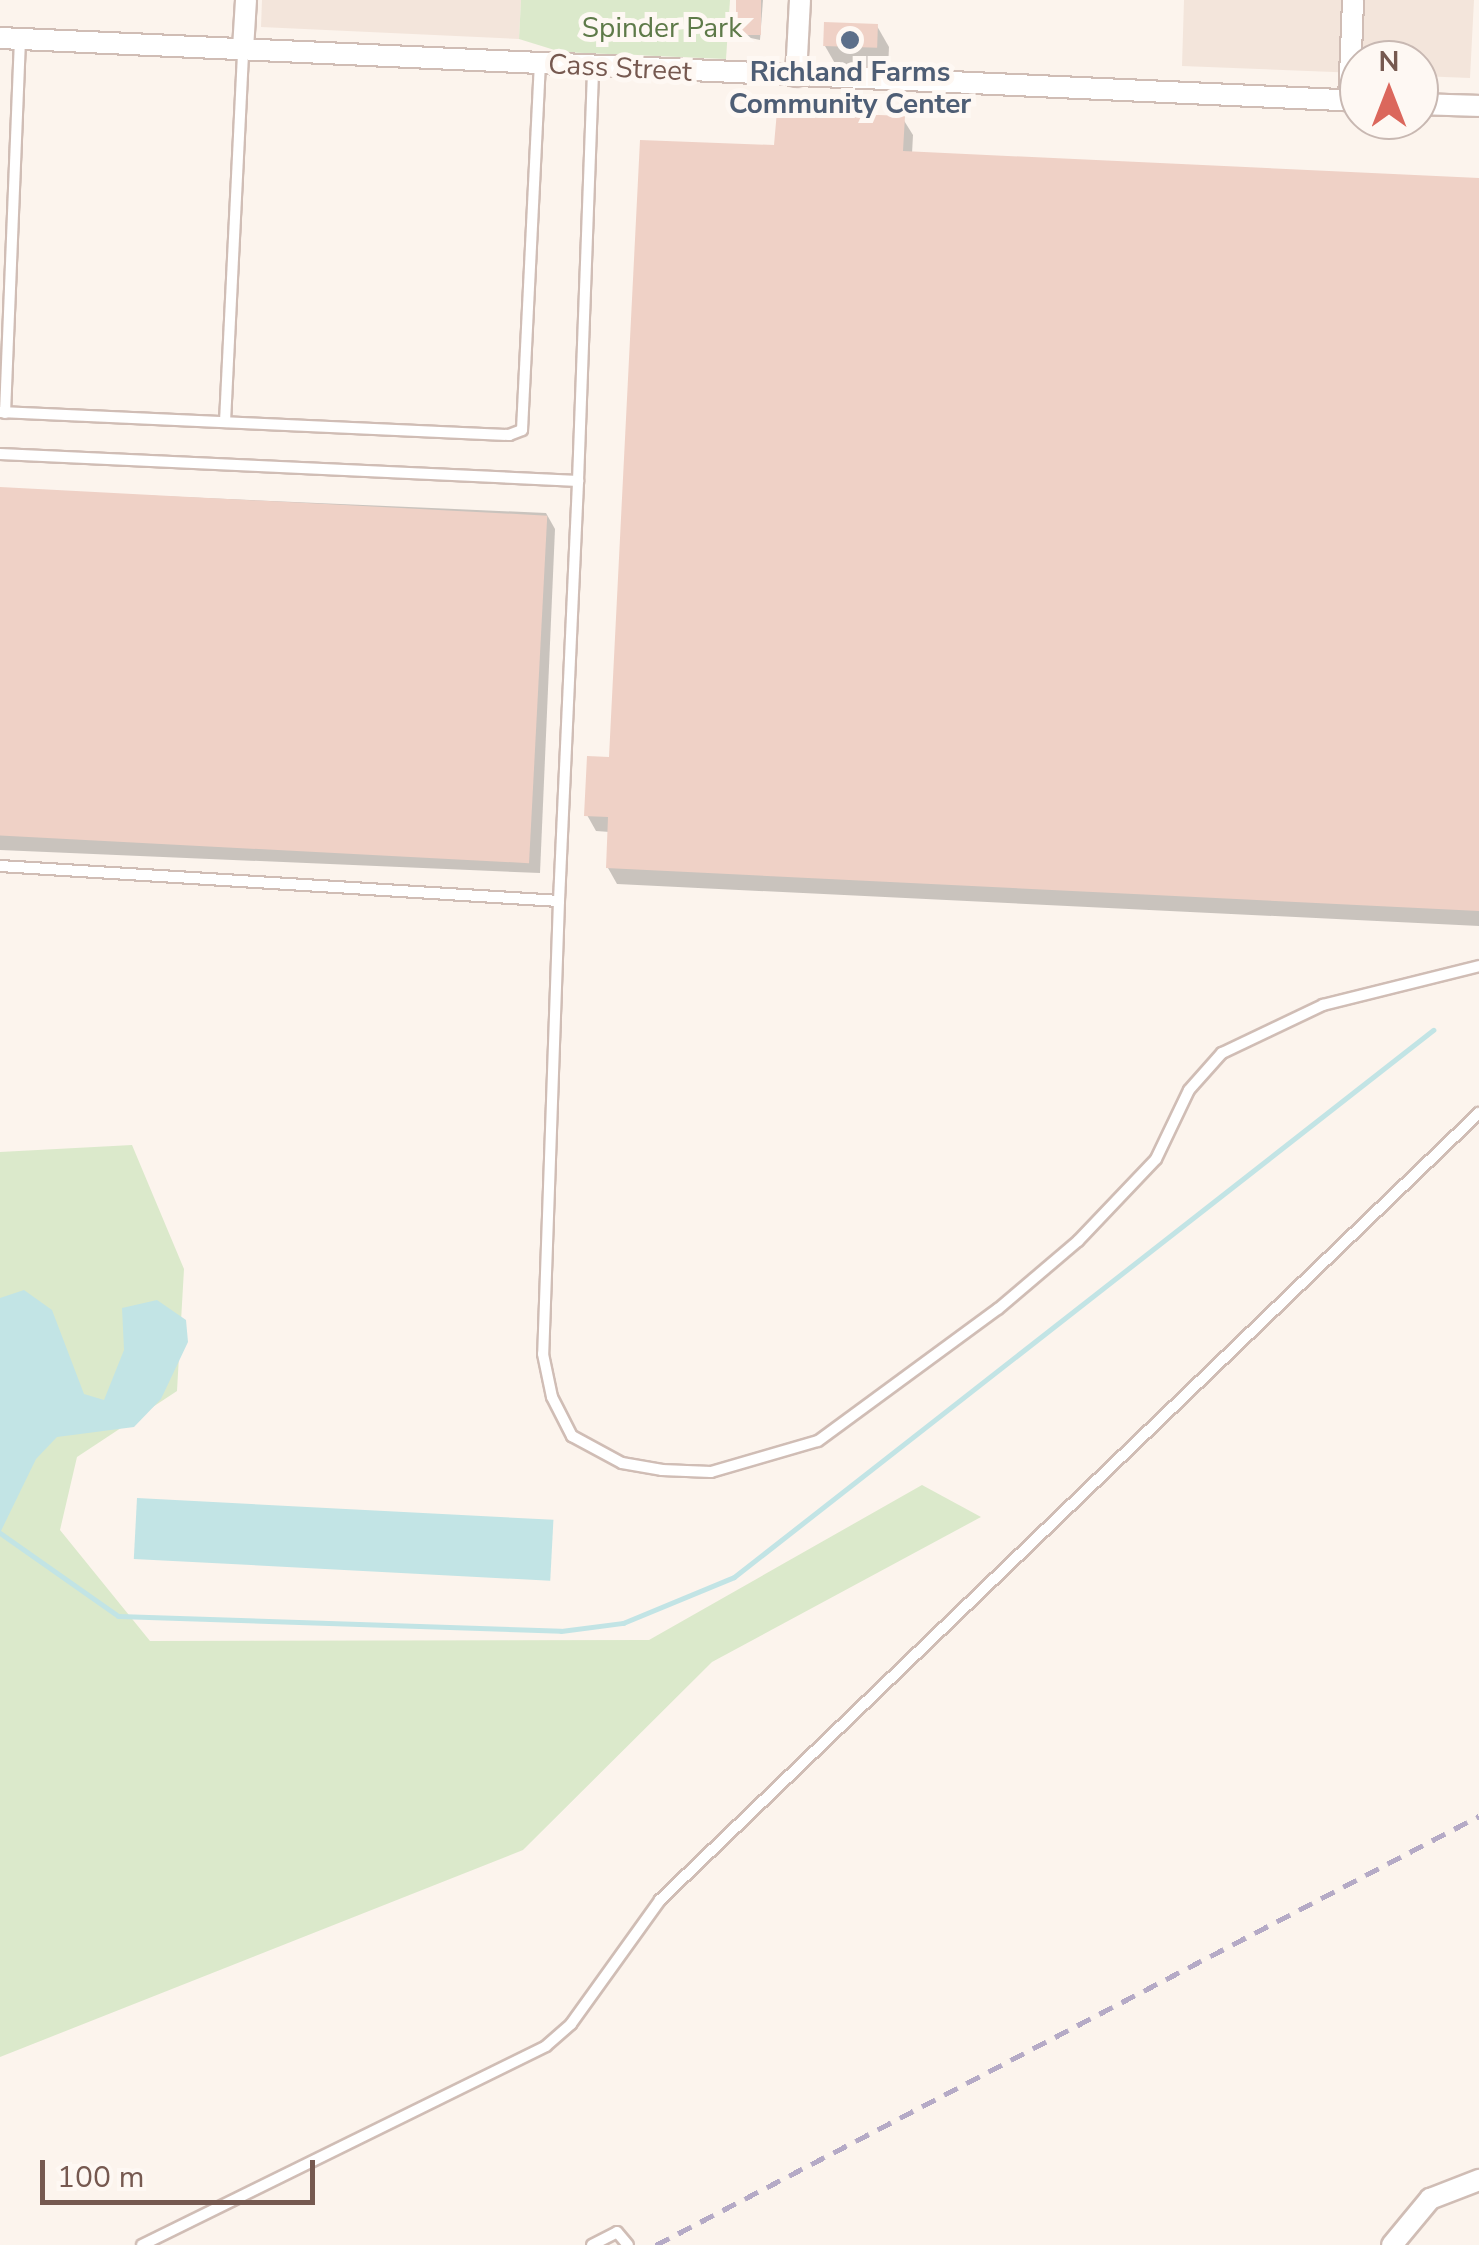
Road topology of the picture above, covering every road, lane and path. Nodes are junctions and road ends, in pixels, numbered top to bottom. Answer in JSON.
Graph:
{"nodes":[{"id":1,"x":246,"y":0,"type":"edge"},
{"id":2,"x":800,"y":0,"type":"edge"},
{"id":3,"x":1354,"y":0,"type":"edge"},
{"id":4,"x":10,"y":38,"type":"edge"},
{"id":5,"x":1354,"y":40,"type":"edge"},
{"id":6,"x":243,"y":50,"type":"junction"},
{"id":7,"x":540,"y":64,"type":"junction"},
{"id":8,"x":593,"y":66,"type":"junction"},
{"id":9,"x":796,"y":76,"type":"junction"},
{"id":10,"x":1339,"y":100,"type":"edge"},
{"id":11,"x":1439,"y":105,"type":"edge"},
{"id":12,"x":1479,"y":106,"type":"edge"},
{"id":13,"x":2,"y":412,"type":"edge"},
{"id":14,"x":226,"y":422,"type":"junction"},
{"id":15,"x":0,"y":454,"type":"edge"},
{"id":16,"x":578,"y":481,"type":"junction"},
{"id":17,"x":0,"y":866,"type":"edge"},
{"id":18,"x":559,"y":901,"type":"junction"},
{"id":19,"x":1479,"y":966,"type":"edge"},
{"id":20,"x":1479,"y":1112,"type":"edge"},
{"id":21,"x":1479,"y":2180,"type":"edge"},
{"id":22,"x":142,"y":2245,"type":"edge"},
{"id":23,"x":592,"y":2245,"type":"edge"},
{"id":24,"x":628,"y":2245,"type":"edge"},
{"id":25,"x":1392,"y":2245,"type":"edge"}],
"edges":[{"from":1,"to":6,"type":"street"},
{"from":2,"to":9,"type":"street"},
{"from":3,"to":5,"type":"street"},
{"from":4,"to":6,"type":"street","name":"Cass Street"},
{"from":4,"to":13,"type":"lane"},
{"from":6,"to":7,"type":"street","name":"Cass Street"},
{"from":6,"to":14,"type":"lane"},
{"from":7,"to":8,"type":"street","name":"Cass Street"},
{"from":7,"to":14,"type":"lane"},
{"from":8,"to":9,"type":"street","name":"Cass Street"},
{"from":8,"to":16,"type":"lane"},
{"from":9,"to":10,"type":"street","name":"Cass Street"},
{"from":11,"to":12,"type":"street"},
{"from":13,"to":14,"type":"lane"},
{"from":15,"to":16,"type":"lane"},
{"from":16,"to":18,"type":"lane"},
{"from":17,"to":18,"type":"lane"},
{"from":18,"to":19,"type":"lane"},
{"from":20,"to":22,"type":"lane"},
{"from":21,"to":25,"type":"street"},
{"from":23,"to":24,"type":"lane"}]}
